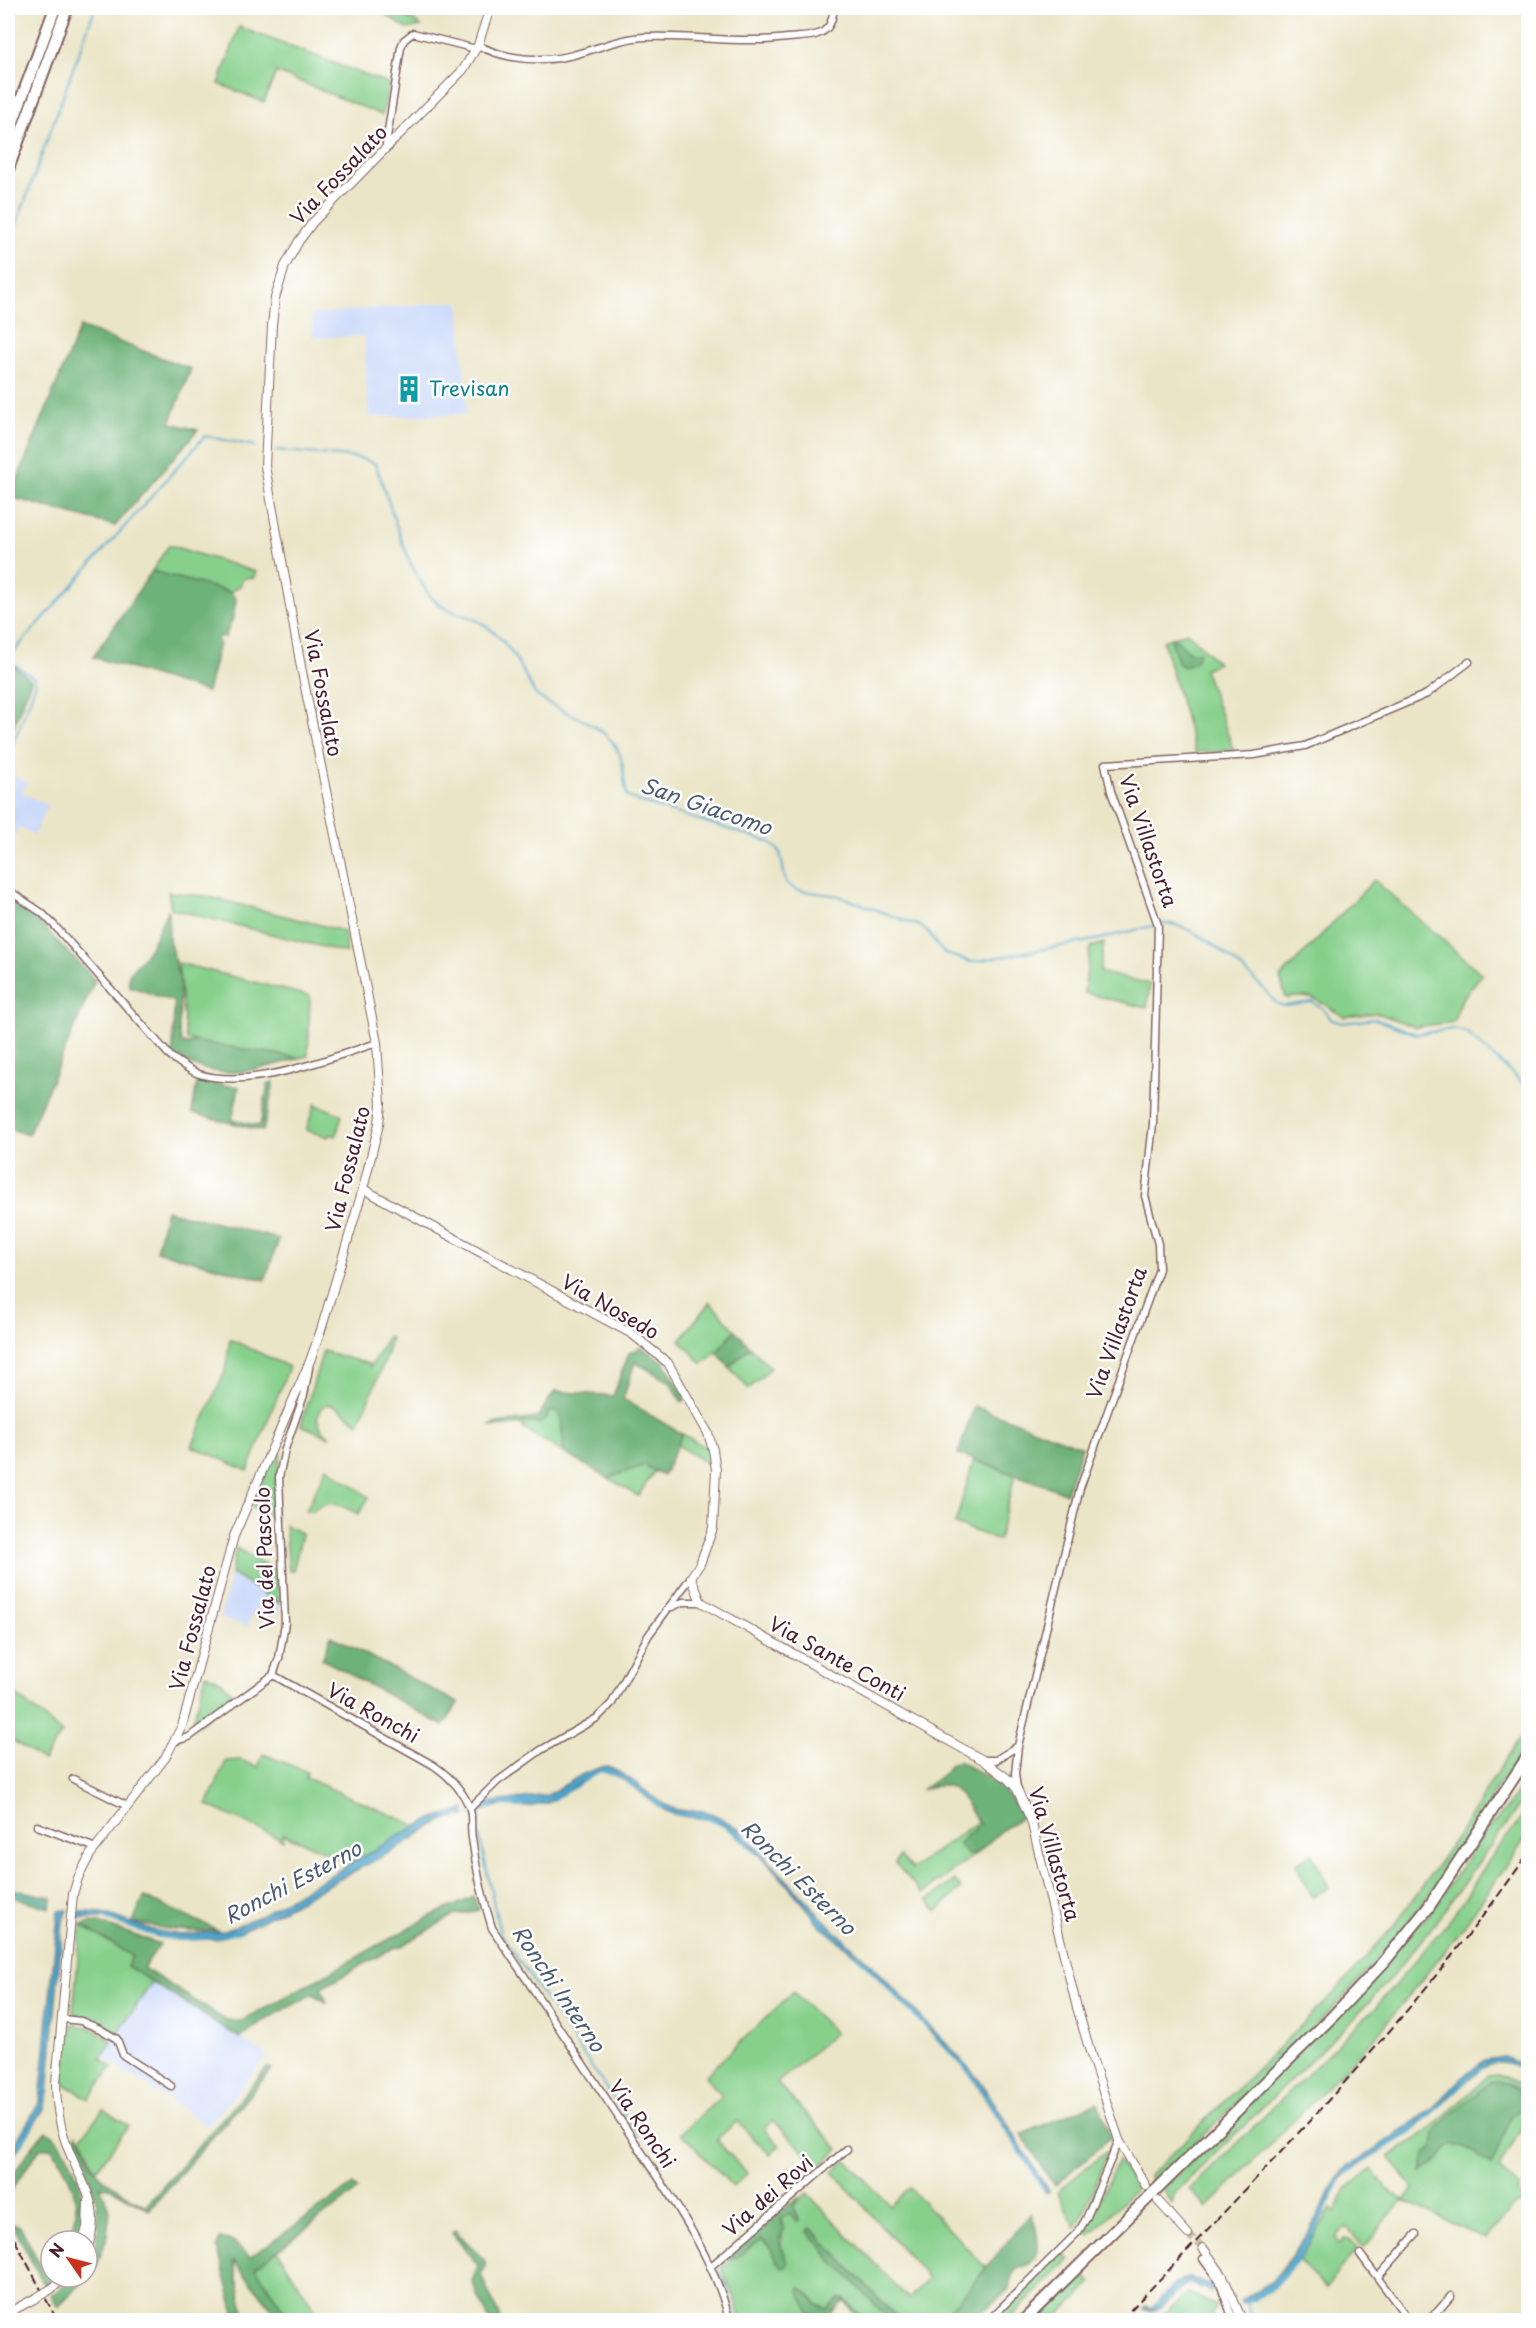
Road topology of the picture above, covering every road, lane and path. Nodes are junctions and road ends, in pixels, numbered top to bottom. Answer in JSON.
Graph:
{"nodes":[{"id":1,"x":54,"y":8,"type":"edge"},
{"id":2,"x":67,"y":8,"type":"edge"},
{"id":3,"x":490,"y":8,"type":"edge"},
{"id":4,"x":834,"y":8,"type":"edge"},
{"id":5,"x":477,"y":47,"type":"junction"},
{"id":6,"x":8,"y":135,"type":"edge"},
{"id":7,"x":388,"y":147,"type":"junction"},
{"id":8,"x":8,"y":169,"type":"edge"},
{"id":9,"x":1469,"y":662,"type":"dead end"},
{"id":10,"x":8,"y":890,"type":"edge"},
{"id":11,"x":376,"y":1042,"type":"junction"},
{"id":12,"x":363,"y":1189,"type":"junction"},
{"id":13,"x":310,"y":1361,"type":"junction"},
{"id":14,"x":692,"y":1577,"type":"junction"},
{"id":15,"x":701,"y":1602,"type":"junction"},
{"id":16,"x":671,"y":1607,"type":"junction"},
{"id":17,"x":273,"y":1675,"type":"junction"},
{"id":18,"x":176,"y":1741,"type":"junction"},
{"id":19,"x":1018,"y":1746,"type":"junction"},
{"id":20,"x":1528,"y":1756,"type":"edge"},
{"id":21,"x":983,"y":1760,"type":"junction"},
{"id":22,"x":74,"y":1779,"type":"dead end"},
{"id":23,"x":1017,"y":1789,"type":"junction"},
{"id":24,"x":128,"y":1806,"type":"junction"},
{"id":25,"x":470,"y":1808,"type":"junction"},
{"id":26,"x":37,"y":1826,"type":"dead end"},
{"id":27,"x":96,"y":1848,"type":"junction"},
{"id":28,"x":63,"y":2019,"type":"junction"},
{"id":29,"x":171,"y":2086,"type":"dead end"},
{"id":30,"x":1119,"y":2140,"type":"junction"},
{"id":31,"x":847,"y":2149,"type":"dead end"},
{"id":32,"x":1146,"y":2186,"type":"dead end"},
{"id":33,"x":88,"y":2194,"type":"junction"},
{"id":34,"x":1158,"y":2201,"type":"dead end"},
{"id":35,"x":86,"y":2229,"type":"edge"},
{"id":36,"x":93,"y":2229,"type":"edge"},
{"id":37,"x":1188,"y":2234,"type":"tunnel mouth"},
{"id":38,"x":1416,"y":2235,"type":"dead end"},
{"id":39,"x":1203,"y":2247,"type":"tunnel mouth"},
{"id":40,"x":1360,"y":2254,"type":"dead end"},
{"id":41,"x":1203,"y":2259,"type":"dead end"},
{"id":42,"x":710,"y":2266,"type":"junction"},
{"id":43,"x":1378,"y":2277,"type":"junction"},
{"id":44,"x":51,"y":2289,"type":"edge"},
{"id":45,"x":1452,"y":2296,"type":"dead end"},
{"id":46,"x":8,"y":2313,"type":"edge"},
{"id":47,"x":729,"y":2320,"type":"edge"},
{"id":48,"x":989,"y":2320,"type":"edge"},
{"id":49,"x":1024,"y":2320,"type":"edge"},
{"id":50,"x":1238,"y":2320,"type":"edge"},
{"id":51,"x":1242,"y":2320,"type":"edge"},
{"id":52,"x":1409,"y":2320,"type":"edge"},
{"id":53,"x":1430,"y":2320,"type":"edge"}],
"edges":[{"from":1,"to":6,"type":"highway"},
{"from":2,"to":8,"type":"highway"},
{"from":3,"to":5,"type":"street","name":"Via Fossalato"},
{"from":4,"to":5,"type":"street"},
{"from":5,"to":7,"type":"street","name":"Via Fossalato"},
{"from":5,"to":7,"type":"street"},
{"from":7,"to":11,"type":"street","name":"Via Fossalato"},
{"from":9,"to":19,"type":"street","name":"Via Villastorta"},
{"from":10,"to":11,"type":"street"},
{"from":11,"to":12,"type":"street","name":"Via Fossalato"},
{"from":12,"to":13,"type":"street","name":"Via Fossalato"},
{"from":12,"to":14,"type":"street","name":"Via Nosedo"},
{"from":13,"to":17,"type":"street","name":"Via del Pascolo"},
{"from":13,"to":18,"type":"street","name":"Via Fossalato"},
{"from":14,"to":15,"type":"street"},
{"from":14,"to":16,"type":"street","name":"Via Nosedo"},
{"from":15,"to":16,"type":"street"},
{"from":15,"to":21,"type":"street","name":"Via Sante Conti"},
{"from":16,"to":25,"type":"street","name":"Via Nosedo"},
{"from":17,"to":18,"type":"street"},
{"from":17,"to":25,"type":"street","name":"Via Ronchi"},
{"from":18,"to":24,"type":"street","name":"Via Fossalato"},
{"from":19,"to":21,"type":"street"},
{"from":19,"to":23,"type":"street","name":"Via Villastorta"},
{"from":20,"to":49,"type":"highway"},
{"from":21,"to":23,"type":"street","name":"Via Sante Conti"},
{"from":22,"to":24,"type":"street"},
{"from":23,"to":30,"type":"street","name":"Via Villastorta"},
{"from":24,"to":27,"type":"street","name":"Via Fossalato"},
{"from":25,"to":42,"type":"street","name":"Via Ronchi"},
{"from":26,"to":27,"type":"street"},
{"from":27,"to":28,"type":"street","name":"Via Fossalato"},
{"from":28,"to":29,"type":"street"},
{"from":28,"to":33,"type":"street","name":"Via Fossalato"},
{"from":30,"to":32,"type":"street","name":"Via Villastorta"},
{"from":30,"to":48,"type":"street"},
{"from":31,"to":42,"type":"street","name":"Via dei Rovi"},
{"from":33,"to":35,"type":"street"},
{"from":33,"to":36,"type":"street","name":"Via Fossalato"},
{"from":34,"to":37,"type":"street"},
{"from":38,"to":43,"type":"street"},
{"from":39,"to":51,"type":"street"},
{"from":40,"to":43,"type":"street"},
{"from":41,"to":50,"type":"street"},
{"from":42,"to":47,"type":"street","name":"Via Ronchi"},
{"from":43,"to":52,"type":"street"},
{"from":44,"to":46,"type":"street","bridge":true},
{"from":45,"to":53,"type":"street"}]}
